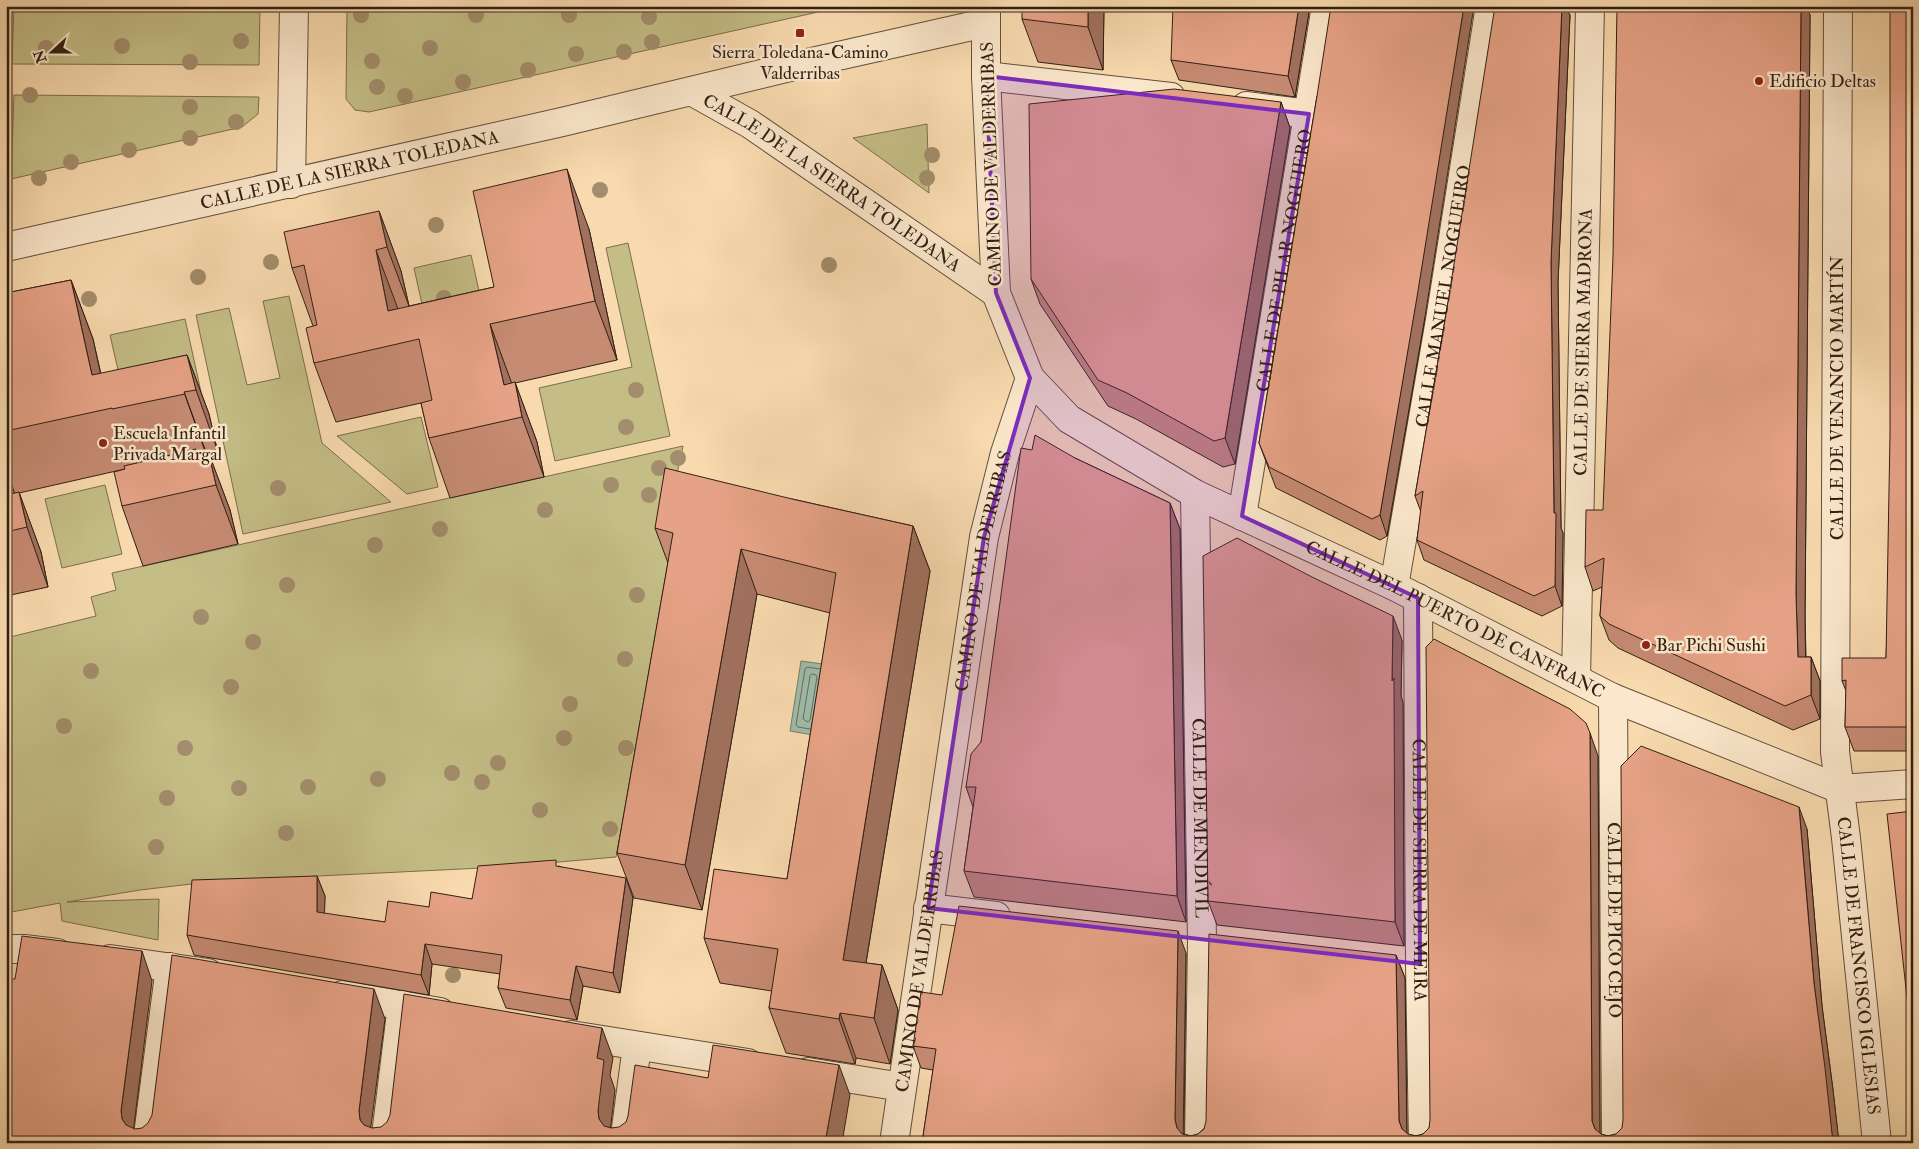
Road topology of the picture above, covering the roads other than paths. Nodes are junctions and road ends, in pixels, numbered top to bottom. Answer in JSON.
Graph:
{"nodes":[{"id":1,"x":294,"y":6,"type":"edge"},
{"id":2,"x":1326,"y":6,"type":"edge"},
{"id":3,"x":1490,"y":6,"type":"edge"},
{"id":4,"x":1590,"y":6,"type":"edge"},
{"id":5,"x":1838,"y":6,"type":"edge"},
{"id":6,"x":986,"y":15,"type":"edge"},
{"id":7,"x":986,"y":76,"type":"junction"},
{"id":8,"x":693,"y":92,"type":"junction"},
{"id":9,"x":1309,"y":114,"type":"junction"},
{"id":10,"x":292,"y":184,"type":"junction"},
{"id":11,"x":6,"y":247,"type":"edge"},
{"id":12,"x":996,"y":294,"type":"junction"},
{"id":13,"x":1030,"y":378,"type":"junction"},
{"id":14,"x":1195,"y":494,"type":"junction"},
{"id":15,"x":1242,"y":516,"type":"junction"},
{"id":16,"x":1406,"y":592,"type":"junction"},
{"id":17,"x":1576,"y":678,"type":"junction"},
{"id":18,"x":1614,"y":698,"type":"junction"},
{"id":19,"x":1913,"y":784,"type":"edge"},
{"id":20,"x":1840,"y":789,"type":"junction"},
{"id":21,"x":928,"y":908,"type":"junction"},
{"id":22,"x":1018,"y":919,"type":"edge"},
{"id":23,"x":1173,"y":937,"type":"edge"},
{"id":24,"x":1213,"y":942,"type":"junction"},
{"id":25,"x":6,"y":949,"type":"edge"},
{"id":26,"x":170,"y":967,"type":"junction"},
{"id":27,"x":228,"y":976,"type":"edge"},
{"id":28,"x":315,"y":991,"type":"edge"},
{"id":29,"x":402,"y":1005,"type":"junction"},
{"id":30,"x":461,"y":1016,"type":"edge"},
{"id":31,"x":549,"y":1031,"type":"edge"},
{"id":32,"x":637,"y":1046,"type":"junction"},
{"id":33,"x":902,"y":1086,"type":"junction"},
{"id":34,"x":147,"y":1143,"type":"edge"},
{"id":35,"x":384,"y":1143,"type":"edge"},
{"id":36,"x":624,"y":1143,"type":"edge"},
{"id":37,"x":894,"y":1143,"type":"edge"},
{"id":38,"x":1199,"y":1143,"type":"edge"},
{"id":39,"x":1423,"y":1143,"type":"edge"},
{"id":40,"x":1616,"y":1143,"type":"edge"},
{"id":41,"x":1877,"y":1143,"type":"edge"}],
"edges":[{"from":1,"to":10,"type":"street"},
{"from":2,"to":9,"type":"street","name":"CALLE DE PILAR NOGUIERO"},
{"from":3,"to":16,"type":"street","name":"CALLE MANUEL NOGUEIRO"},
{"from":4,"to":17,"type":"street","name":"CALLE DE SIERRA MADRONA"},
{"from":5,"to":20,"type":"street","name":"CALLE DE VENANCIO MARTÍN"},
{"from":6,"to":7,"type":"street","name":"CAMINO DE VALDERRIBAS"},
{"from":6,"to":8,"type":"street","name":"CALLE DE LA SIERRA TOLEDANA"},
{"from":7,"to":9,"type":"street"},
{"from":7,"to":12,"type":"street","name":"CAMINO DE VALDERRIBAS"},
{"from":8,"to":10,"type":"street","name":"CALLE DE LA SIERRA TOLEDANA"},
{"from":8,"to":12,"type":"street","name":"CALLE DE LA SIERRA TOLEDANA"},
{"from":9,"to":15,"type":"street","name":"CALLE DE PILAR NOGUIERO"},
{"from":10,"to":11,"type":"street","name":"CALLE DE LA SIERRA TOLEDANA"},
{"from":12,"to":13,"type":"street","name":"CAMINO DE VALDERRIBAS"},
{"from":13,"to":14,"type":"street","name":"CALLE DEL PUERTO DE CANFRANC"},
{"from":13,"to":21,"type":"street","name":"CAMINO DE VALDERRIBAS"},
{"from":14,"to":15,"type":"street","name":"CALLE DEL PUERTO DE CANFRANC"},
{"from":14,"to":24,"type":"street","name":"CALLE DE MENDÍVIL"},
{"from":15,"to":16,"type":"street","name":"CALLE DEL PUERTO DE CANFRANC"},
{"from":16,"to":17,"type":"street","name":"CALLE DEL PUERTO DE CANFRANC"},
{"from":16,"to":39,"type":"street","name":"CALLE DE SIERRA DE MEIRA"},
{"from":17,"to":18,"type":"street","name":"CALLE DEL PUERTO DE CANFRANC"},
{"from":18,"to":20,"type":"street","name":"CALLE DEL PUERTO DE CANFRANC"},
{"from":18,"to":40,"type":"street","name":"CALLE DE PICO CEJO"},
{"from":19,"to":20,"type":"street","name":"CALLE DEL PUERTO DE CANFRANC"},
{"from":20,"to":41,"type":"street","name":"CALLE DE FRANCISCO IGLESIAS"},
{"from":21,"to":22,"type":"street"},
{"from":21,"to":33,"type":"street","name":"CAMINO DE VALDERRIBAS"},
{"from":23,"to":24,"type":"street"},
{"from":24,"to":38,"type":"street","name":"CALLE DE MENDÍVIL"},
{"from":25,"to":26,"type":"street"},
{"from":26,"to":27,"type":"street"},
{"from":26,"to":34,"type":"street"},
{"from":28,"to":29,"type":"street"},
{"from":29,"to":30,"type":"street"},
{"from":29,"to":35,"type":"street"},
{"from":31,"to":32,"type":"street"},
{"from":32,"to":33,"type":"street"},
{"from":32,"to":36,"type":"street"},
{"from":33,"to":37,"type":"street","name":"CAMINO DE VALDERRIBAS"}]}
